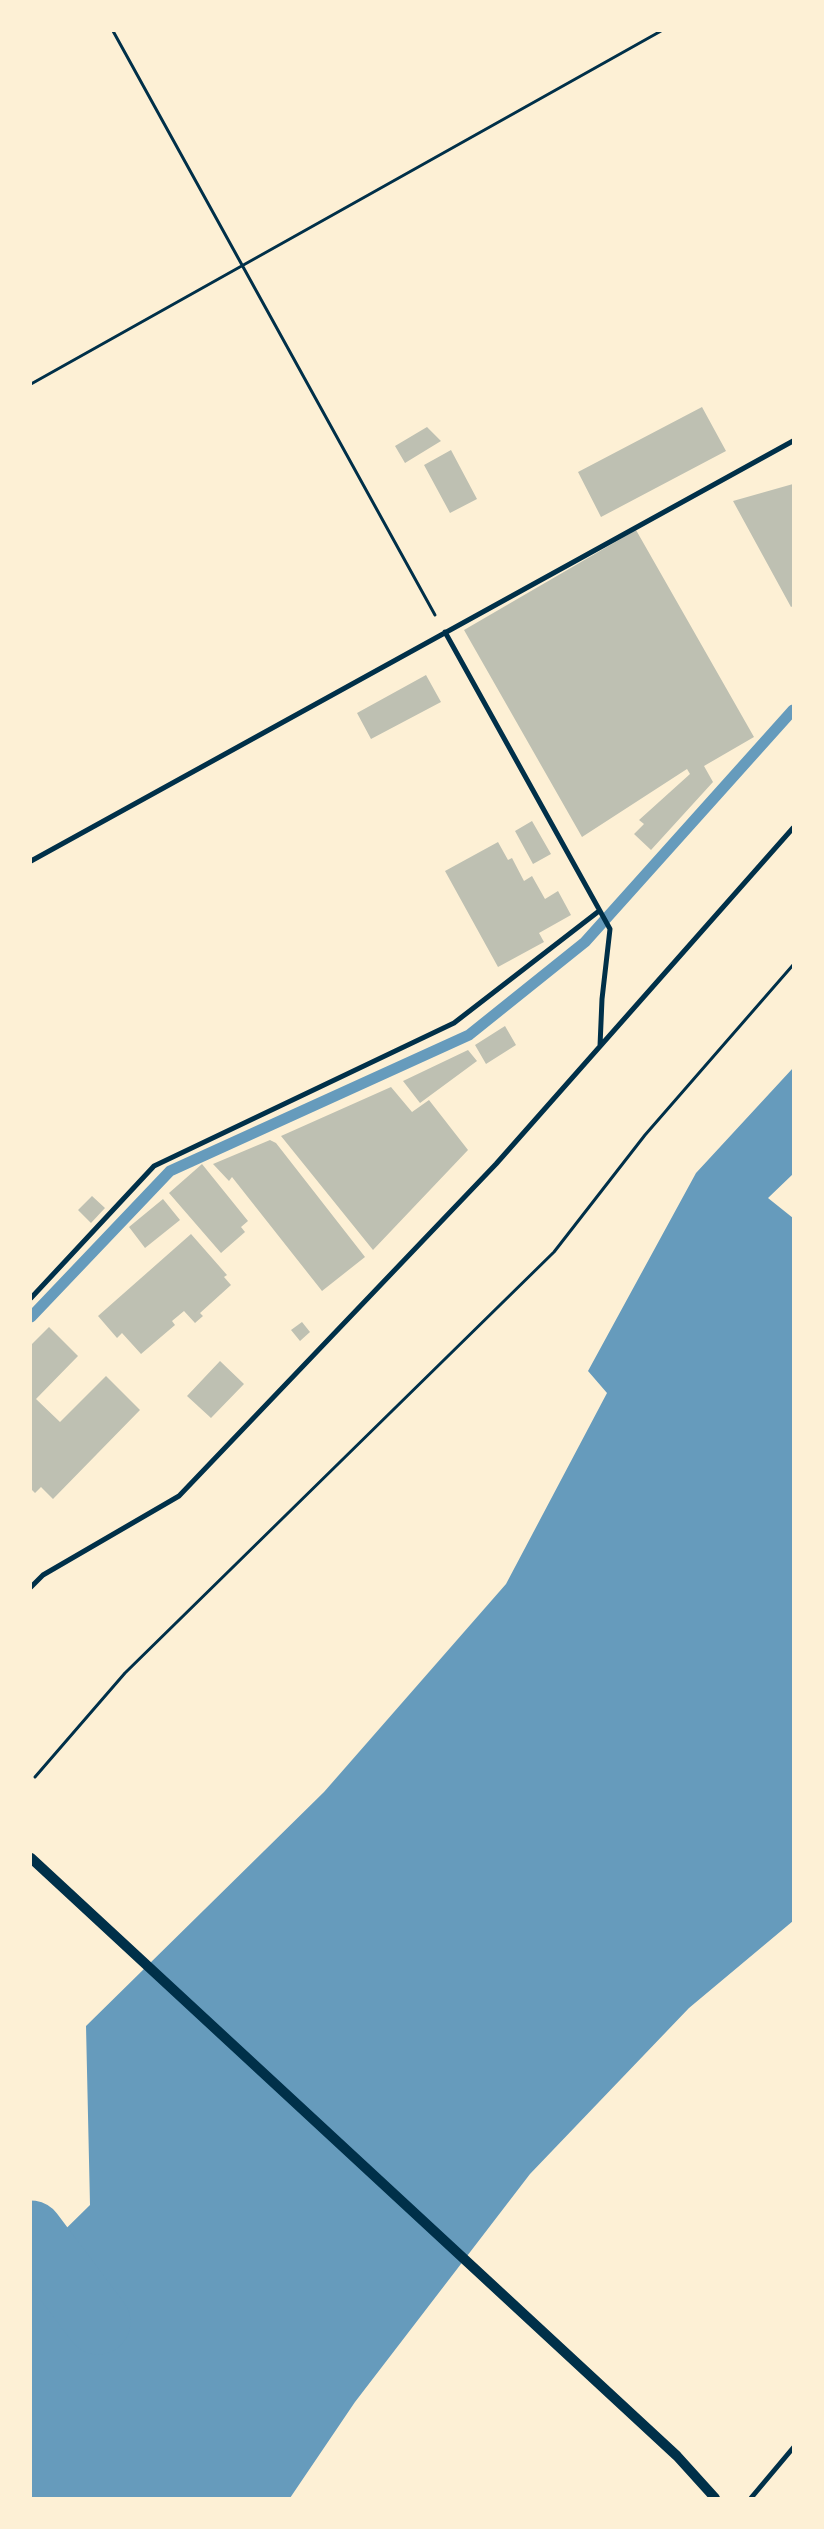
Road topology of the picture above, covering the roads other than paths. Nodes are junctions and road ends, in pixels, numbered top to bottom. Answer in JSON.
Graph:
{"nodes":[{"id":1,"x":793,"y":441,"type":"edge"},
{"id":2,"x":445,"y":632,"type":"junction"},
{"id":3,"x":793,"y":828,"type":"edge"},
{"id":4,"x":31,"y":862,"type":"edge"},
{"id":5,"x":599,"y":911,"type":"junction"},
{"id":6,"x":600,"y":1047,"type":"junction"},
{"id":7,"x":31,"y":1298,"type":"edge"},
{"id":8,"x":31,"y":1587,"type":"edge"},
{"id":9,"x":31,"y":1858,"type":"edge"},
{"id":10,"x":793,"y":2448,"type":"edge"},
{"id":11,"x":709,"y":2496,"type":"edge"},
{"id":12,"x":751,"y":2498,"type":"edge"}],
"edges":[{"from":1,"to":2,"type":"street"},
{"from":2,"to":4,"type":"street"},
{"from":2,"to":5,"type":"street"},
{"from":3,"to":6,"type":"street"},
{"from":5,"to":6,"type":"street"},
{"from":5,"to":7,"type":"street"},
{"from":6,"to":8,"type":"street"},
{"from":9,"to":11,"type":"main road"},
{"from":10,"to":12,"type":"street"}]}
